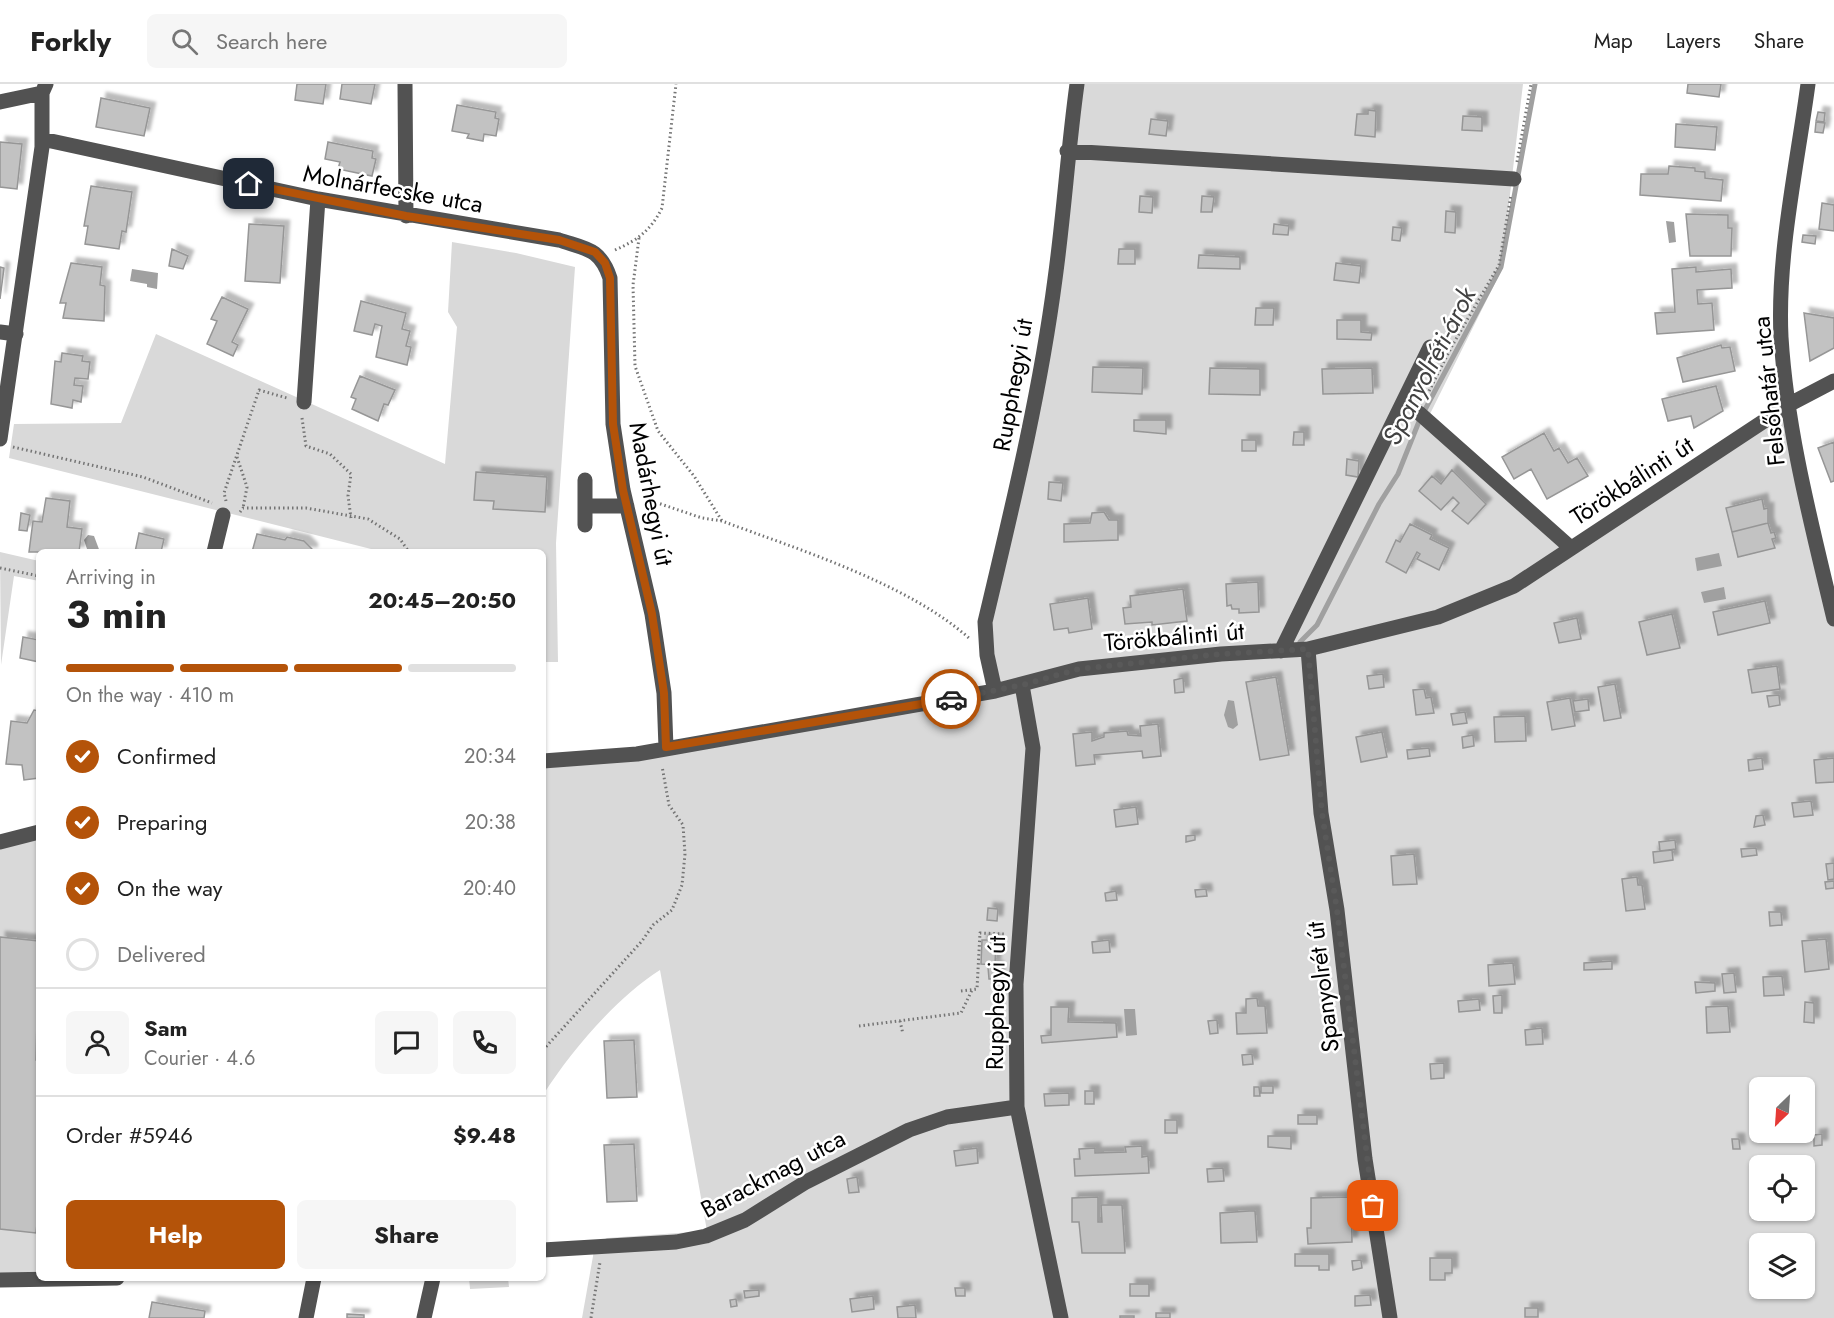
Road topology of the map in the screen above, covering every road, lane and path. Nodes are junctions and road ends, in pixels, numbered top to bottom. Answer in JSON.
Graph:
{"nodes":[{"id":1,"x":405,"y":84,"type":"edge"},
{"id":2,"x":676,"y":84,"type":"edge"},
{"id":3,"x":1077,"y":84,"type":"edge"},
{"id":4,"x":1531,"y":84,"type":"edge"},
{"id":5,"x":1808,"y":84,"type":"edge"},
{"id":6,"x":44,"y":89,"type":"edge"},
{"id":7,"x":0,"y":102,"type":"edge"},
{"id":8,"x":42,"y":139,"type":"junction"},
{"id":9,"x":1067,"y":151,"type":"junction"},
{"id":10,"x":1514,"y":179,"type":"junction"},
{"id":11,"x":318,"y":199,"type":"junction"},
{"id":12,"x":406,"y":216,"type":"junction"},
{"id":13,"x":639,"y":238,"type":"junction"},
{"id":14,"x":595,"y":252,"type":"junction"},
{"id":15,"x":8,"y":333,"type":"edge"},
{"id":16,"x":1430,"y":347,"type":"dead end"},
{"id":17,"x":1834,"y":381,"type":"edge"},
{"id":18,"x":304,"y":402,"type":"junction"},
{"id":19,"x":1790,"y":404,"type":"junction"},
{"id":20,"x":1422,"y":416,"type":"joint"},
{"id":21,"x":6,"y":443,"type":"edge"},
{"id":22,"x":237,"y":455,"type":"junction"},
{"id":23,"x":585,"y":480,"type":"dead end"},
{"id":24,"x":623,"y":490,"type":"junction"},
{"id":25,"x":585,"y":506,"type":"junction"},
{"id":26,"x":627,"y":506,"type":"junction"},
{"id":27,"x":243,"y":508,"type":"junction"},
{"id":28,"x":226,"y":515,"type":"junction"},
{"id":29,"x":351,"y":518,"type":"junction"},
{"id":30,"x":722,"y":521,"type":"junction"},
{"id":31,"x":585,"y":525,"type":"dead end"},
{"id":32,"x":1571,"y":548,"type":"junction"},
{"id":33,"x":215,"y":549,"type":"edge"},
{"id":34,"x":407,"y":549,"type":"edge"},
{"id":35,"x":0,"y":568,"type":"edge"},
{"id":36,"x":36,"y":575,"type":"edge"},
{"id":37,"x":1834,"y":619,"type":"edge"},
{"id":38,"x":1308,"y":649,"type":"junction"},
{"id":39,"x":1281,"y":651,"type":"junction"},
{"id":40,"x":987,"y":655,"type":"junction"},
{"id":41,"x":1022,"y":685,"type":"junction"},
{"id":42,"x":995,"y":691,"type":"junction"},
{"id":43,"x":666,"y":747,"type":"junction"},
{"id":44,"x":546,"y":761,"type":"edge"},
{"id":45,"x":36,"y":833,"type":"edge"},
{"id":46,"x":0,"y":842,"type":"edge"},
{"id":47,"x":1018,"y":934,"type":"junction"},
{"id":48,"x":972,"y":990,"type":"junction"},
{"id":49,"x":961,"y":992,"type":"dead end"},
{"id":50,"x":900,"y":1021,"type":"junction"},
{"id":51,"x":859,"y":1026,"type":"dead end"},
{"id":52,"x":903,"y":1034,"type":"dead end"},
{"id":53,"x":546,"y":1047,"type":"edge"},
{"id":54,"x":1017,"y":1107,"type":"junction"},
{"id":55,"x":602,"y":1245,"type":"junction"},
{"id":56,"x":546,"y":1250,"type":"edge"},
{"id":57,"x":36,"y":1279,"type":"edge"},
{"id":58,"x":0,"y":1280,"type":"edge"},
{"id":59,"x":313,"y":1281,"type":"edge"},
{"id":60,"x":432,"y":1281,"type":"edge"},
{"id":61,"x":306,"y":1318,"type":"edge"},
{"id":62,"x":424,"y":1318,"type":"edge"},
{"id":63,"x":591,"y":1318,"type":"edge"},
{"id":64,"x":1061,"y":1318,"type":"edge"},
{"id":65,"x":1390,"y":1318,"type":"edge"}],
"edges":[{"from":1,"to":12,"type":"street"},
{"from":2,"to":13,"type":"path"},
{"from":3,"to":9,"type":"street","name":"Rupphegyi út"},
{"from":4,"to":10,"type":"path"},
{"from":5,"to":19,"type":"street","name":"Felsőhatár utca"},
{"from":6,"to":7,"type":"street"},
{"from":6,"to":8,"type":"street"},
{"from":8,"to":11,"type":"street","name":"Molnárfecske utca"},
{"from":8,"to":15,"type":"street"},
{"from":9,"to":10,"type":"street"},
{"from":9,"to":40,"type":"street","name":"Rupphegyi út"},
{"from":10,"to":20,"type":"path"},
{"from":11,"to":12,"type":"street","name":"Molnárfecske utca"},
{"from":11,"to":18,"type":"street"},
{"from":12,"to":14,"type":"street","name":"Molnárfecske utca"},
{"from":13,"to":14,"type":"path"},
{"from":13,"to":30,"type":"path"},
{"from":14,"to":24,"type":"street","name":"Madárhegyi út"},
{"from":15,"to":21,"type":"street"},
{"from":16,"to":39,"type":"street"},
{"from":17,"to":19,"type":"street","name":"Törökbálinti út"},
{"from":18,"to":22,"type":"path"},
{"from":18,"to":29,"type":"path"},
{"from":19,"to":32,"type":"street","name":"Törökbálinti út"},
{"from":19,"to":37,"type":"street","name":"Felsőhatár utca"},
{"from":20,"to":32,"type":"street"},
{"from":21,"to":28,"type":"path"},
{"from":22,"to":27,"type":"path"},
{"from":22,"to":28,"type":"path"},
{"from":23,"to":25,"type":"street"},
{"from":24,"to":26,"type":"street","name":"Madárhegyi út"},
{"from":24,"to":30,"type":"path"},
{"from":25,"to":26,"type":"street"},
{"from":25,"to":31,"type":"street"},
{"from":26,"to":43,"type":"street","name":"Madárhegyi út"},
{"from":27,"to":28,"type":"path"},
{"from":27,"to":29,"type":"path"},
{"from":28,"to":33,"type":"street"},
{"from":29,"to":34,"type":"path"},
{"from":30,"to":40,"type":"path"},
{"from":32,"to":38,"type":"street","name":"Törökbálinti út"},
{"from":35,"to":36,"type":"path"},
{"from":38,"to":39,"type":"street","name":"Törökbálinti út"},
{"from":38,"to":65,"type":"street","name":"Spanyolrét út"},
{"from":39,"to":41,"type":"street","name":"Törökbálinti út"},
{"from":40,"to":42,"type":"street","name":"Rupphegyi út"},
{"from":41,"to":42,"type":"street","name":"Törökbálinti út"},
{"from":41,"to":47,"type":"street","name":"Rupphegyi út"},
{"from":42,"to":43,"type":"street","name":"Törökbálinti út"},
{"from":43,"to":44,"type":"street","name":"Törökbálinti út"},
{"from":43,"to":53,"type":"path"},
{"from":45,"to":46,"type":"street"},
{"from":47,"to":48,"type":"path"},
{"from":47,"to":54,"type":"street","name":"Rupphegyi út"},
{"from":48,"to":49,"type":"path"},
{"from":48,"to":50,"type":"path"},
{"from":50,"to":51,"type":"path"},
{"from":50,"to":52,"type":"path"},
{"from":54,"to":55,"type":"street","name":"Barackmag utca"},
{"from":54,"to":64,"type":"street","name":"Rupphegyi út"},
{"from":55,"to":56,"type":"street","name":"Barackmag utca"},
{"from":55,"to":63,"type":"path"},
{"from":57,"to":58,"type":"street"},
{"from":59,"to":61,"type":"street"},
{"from":60,"to":62,"type":"street"}]}
